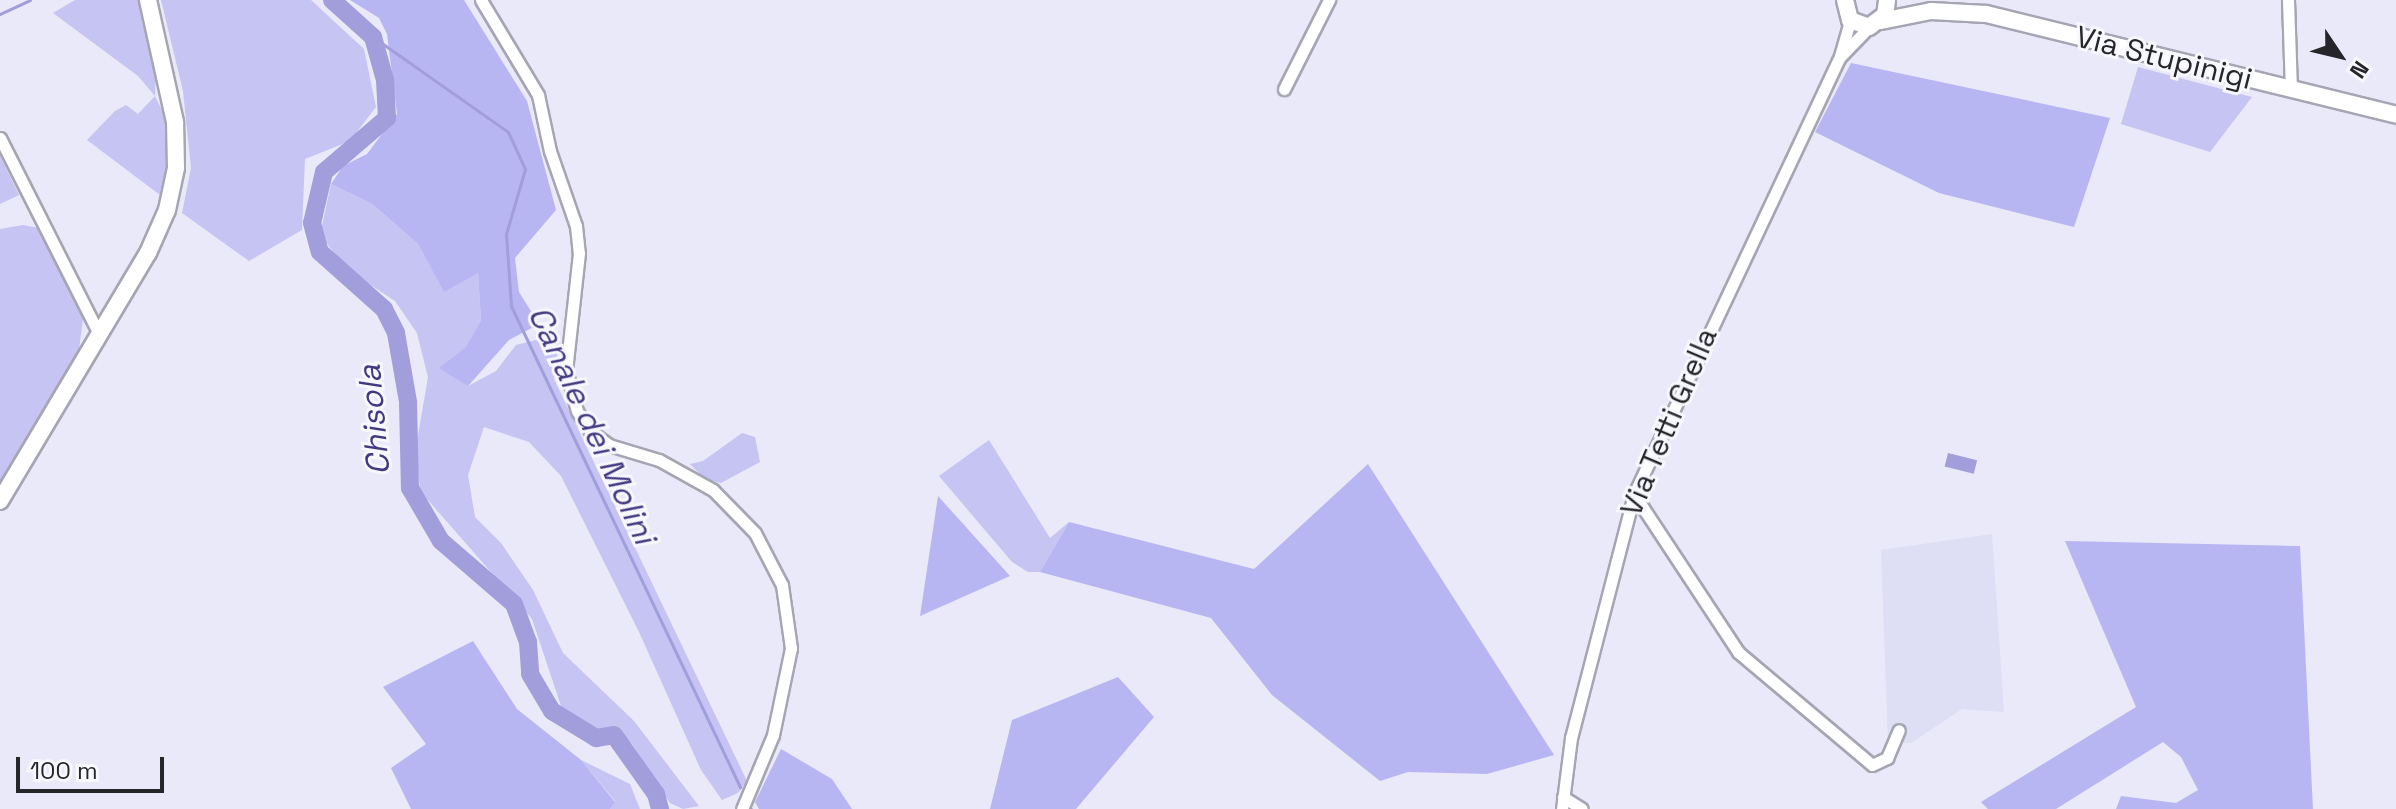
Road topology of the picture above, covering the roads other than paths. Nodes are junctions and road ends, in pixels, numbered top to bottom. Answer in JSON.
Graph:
{"nodes":[{"id":1,"x":148,"y":0,"type":"edge"},
{"id":2,"x":481,"y":0,"type":"edge"},
{"id":3,"x":1329,"y":0,"type":"edge"},
{"id":4,"x":1887,"y":0,"type":"edge"},
{"id":5,"x":1893,"y":0,"type":"edge"},
{"id":6,"x":2288,"y":0,"type":"edge"},
{"id":7,"x":1844,"y":7,"type":"edge"},
{"id":8,"x":1931,"y":11,"type":"junction"},
{"id":9,"x":1875,"y":24,"type":"junction"},
{"id":10,"x":1840,"y":56,"type":"junction"},
{"id":11,"x":1284,"y":89,"type":"dead end"},
{"id":12,"x":2291,"y":89,"type":"junction"},
{"id":13,"x":2396,"y":115,"type":"edge"},
{"id":14,"x":0,"y":138,"type":"edge"},
{"id":15,"x":99,"y":334,"type":"junction"},
{"id":16,"x":1634,"y":494,"type":"junction"},
{"id":17,"x":0,"y":501,"type":"edge"},
{"id":18,"x":1899,"y":730,"type":"dead end"},
{"id":19,"x":1562,"y":803,"type":"edge"},
{"id":20,"x":742,"y":809,"type":"edge"},
{"id":21,"x":1582,"y":809,"type":"edge"}],
"edges":[{"from":1,"to":15,"type":"street"},
{"from":2,"to":20,"type":"street"},
{"from":3,"to":11,"type":"street"},
{"from":4,"to":9,"type":"street"},
{"from":5,"to":8,"type":"street","name":"Via Stupinigi"},
{"from":6,"to":12,"type":"street"},
{"from":7,"to":9,"type":"street"},
{"from":7,"to":10,"type":"street","name":"Via Tetti Grella"},
{"from":8,"to":9,"type":"street","name":"Via Stupinigi"},
{"from":8,"to":12,"type":"street","name":"Via Stupinigi"},
{"from":9,"to":10,"type":"street","name":"Via Tetti Grella"},
{"from":10,"to":16,"type":"street","name":"Via Tetti Grella"},
{"from":12,"to":13,"type":"street","name":"Via Stupinigi"},
{"from":14,"to":15,"type":"street"},
{"from":15,"to":17,"type":"street"},
{"from":16,"to":18,"type":"street"},
{"from":16,"to":19,"type":"street","name":"Via Tetti Grella"},
{"from":19,"to":21,"type":"street"}]}
